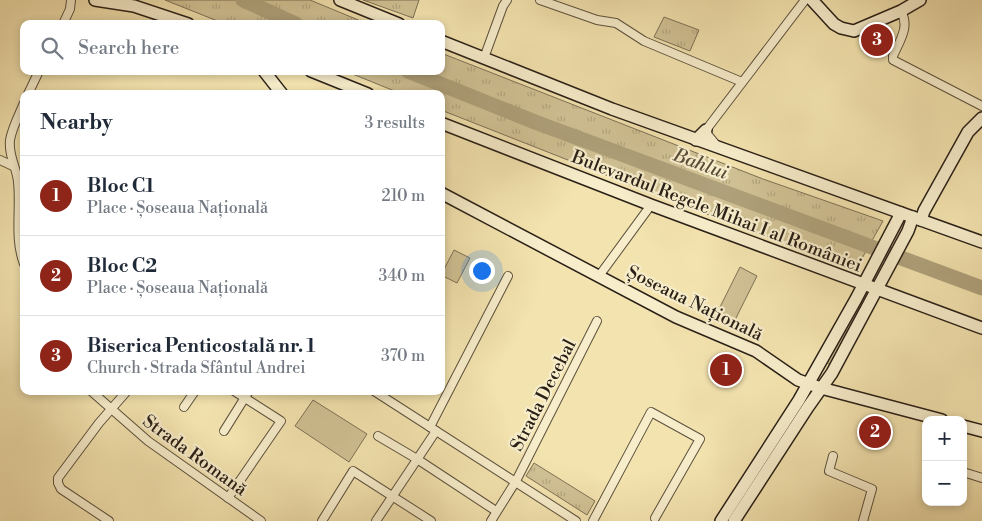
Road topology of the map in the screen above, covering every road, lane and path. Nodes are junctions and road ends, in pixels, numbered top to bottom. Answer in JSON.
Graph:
{"nodes":[{"id":1,"x":71,"y":0,"type":"edge"},
{"id":2,"x":95,"y":0,"type":"edge"},
{"id":3,"x":340,"y":0,"type":"edge"},
{"id":4,"x":507,"y":0,"type":"edge"},
{"id":5,"x":540,"y":0,"type":"edge"},
{"id":6,"x":805,"y":0,"type":"edge"},
{"id":7,"x":812,"y":0,"type":"edge"},
{"id":8,"x":920,"y":0,"type":"edge"},
{"id":9,"x":901,"y":11,"type":"junction"},
{"id":10,"x":65,"y":20,"type":"edge"},
{"id":11,"x":176,"y":20,"type":"edge"},
{"id":12,"x":389,"y":20,"type":"edge"},
{"id":13,"x":445,"y":43,"type":"edge"},
{"id":14,"x":484,"y":58,"type":"junction"},
{"id":15,"x":37,"y":75,"type":"edge"},
{"id":16,"x":267,"y":75,"type":"edge"},
{"id":17,"x":321,"y":75,"type":"edge"},
{"id":18,"x":742,"y":82,"type":"junction"},
{"id":19,"x":30,"y":90,"type":"edge"},
{"id":20,"x":279,"y":90,"type":"edge"},
{"id":21,"x":358,"y":90,"type":"edge"},
{"id":22,"x":981,"y":105,"type":"edge"},
{"id":23,"x":20,"y":114,"type":"edge"},
{"id":24,"x":981,"y":120,"type":"edge"},
{"id":25,"x":445,"y":125,"type":"edge"},
{"id":26,"x":706,"y":130,"type":"junction"},
{"id":27,"x":696,"y":140,"type":"junction"},
{"id":28,"x":717,"y":146,"type":"junction"},
{"id":29,"x":0,"y":160,"type":"edge"},
{"id":30,"x":13,"y":166,"type":"junction"},
{"id":31,"x":20,"y":180,"type":"edge"},
{"id":32,"x":445,"y":195,"type":"edge"},
{"id":33,"x":20,"y":199,"type":"edge"},
{"id":34,"x":651,"y":205,"type":"junction"},
{"id":35,"x":912,"y":217,"type":"junction"},
{"id":36,"x":982,"y":242,"type":"edge"},
{"id":37,"x":20,"y":249,"type":"edge"},
{"id":38,"x":508,"y":276,"type":"dead end"},
{"id":39,"x":599,"y":276,"type":"junction"},
{"id":40,"x":863,"y":285,"type":"junction"},
{"id":41,"x":876,"y":290,"type":"junction"},
{"id":42,"x":597,"y":321,"type":"dead end"},
{"id":43,"x":982,"y":328,"type":"edge"},
{"id":44,"x":808,"y":384,"type":"junction"},
{"id":45,"x":821,"y":388,"type":"junction"},
{"id":46,"x":94,"y":395,"type":"edge"},
{"id":47,"x":123,"y":395,"type":"edge"},
{"id":48,"x":192,"y":395,"type":"edge"},
{"id":49,"x":247,"y":395,"type":"edge"},
{"id":50,"x":380,"y":395,"type":"edge"},
{"id":51,"x":184,"y":407,"type":"dead end"},
{"id":52,"x":110,"y":410,"type":"junction"},
{"id":53,"x":927,"y":416,"type":"edge"},
{"id":54,"x":967,"y":427,"type":"edge"},
{"id":55,"x":433,"y":429,"type":"junction"},
{"id":56,"x":224,"y":431,"type":"dead end"},
{"id":57,"x":982,"y":431,"type":"edge"},
{"id":58,"x":378,"y":436,"type":"dead end"},
{"id":59,"x":833,"y":456,"type":"dead end"},
{"id":60,"x":417,"y":459,"type":"junction"},
{"id":61,"x":967,"y":473,"type":"edge"},
{"id":62,"x":982,"y":478,"type":"edge"},
{"id":63,"x":516,"y":482,"type":"junction"},
{"id":64,"x":392,"y":496,"type":"junction"},
{"id":65,"x":228,"y":498,"type":"junction"},
{"id":66,"x":496,"y":511,"type":"junction"},
{"id":67,"x":655,"y":518,"type":"dead end"},
{"id":68,"x":427,"y":520,"type":"edge"},
{"id":69,"x":109,"y":521,"type":"edge"},
{"id":70,"x":261,"y":521,"type":"edge"},
{"id":71,"x":322,"y":521,"type":"edge"},
{"id":72,"x":376,"y":521,"type":"edge"},
{"id":73,"x":491,"y":521,"type":"edge"},
{"id":74,"x":576,"y":521,"type":"edge"},
{"id":75,"x":593,"y":521,"type":"edge"},
{"id":76,"x":721,"y":521,"type":"edge"},
{"id":77,"x":734,"y":521,"type":"edge"},
{"id":78,"x":863,"y":521,"type":"edge"}],
"edges":[{"from":1,"to":10,"type":"street"},
{"from":2,"to":11,"type":"main road"},
{"from":3,"to":12,"type":"main road"},
{"from":4,"to":14,"type":"street"},
{"from":5,"to":18,"type":"street"},
{"from":6,"to":18,"type":"street"},
{"from":7,"to":9,"type":"main road"},
{"from":8,"to":9,"type":"main road"},
{"from":9,"to":22,"type":"street"},
{"from":13,"to":14,"type":"main road"},
{"from":14,"to":27,"type":"main road"},
{"from":15,"to":19,"type":"street"},
{"from":16,"to":20,"type":"main road"},
{"from":17,"to":21,"type":"main road"},
{"from":18,"to":26,"type":"street"},
{"from":23,"to":30,"type":"street"},
{"from":24,"to":35,"type":"main road"},
{"from":25,"to":34,"type":"main road","name":"Bulevardul Regele Mihai I al României"},
{"from":26,"to":27,"type":"main road"},
{"from":26,"to":28,"type":"street"},
{"from":27,"to":28,"type":"main road"},
{"from":28,"to":35,"type":"main road"},
{"from":29,"to":30,"type":"street"},
{"from":30,"to":31,"type":"street"},
{"from":32,"to":39,"type":"main road","name":"Șoseaua Națională"},
{"from":33,"to":37,"type":"street"},
{"from":34,"to":39,"type":"street"},
{"from":34,"to":40,"type":"main road","name":"Bulevardul Regele Mihai I al României"},
{"from":35,"to":36,"type":"main road"},
{"from":35,"to":40,"type":"main road"},
{"from":35,"to":41,"type":"main road"},
{"from":38,"to":55,"type":"street"},
{"from":39,"to":44,"type":"main road","name":"Șoseaua Națională"},
{"from":40,"to":41,"type":"main road","name":"Bulevardul Regele Mihai I al României"},
{"from":40,"to":44,"type":"main road"},
{"from":41,"to":43,"type":"main road","name":"Bulevardul Regele Mihai I al României"},
{"from":41,"to":45,"type":"main road"},
{"from":42,"to":63,"type":"street","name":"Strada Decebal"},
{"from":44,"to":45,"type":"main road","name":"Șoseaua Națională"},
{"from":44,"to":76,"type":"main road"},
{"from":45,"to":53,"type":"main road","name":"Șoseaua Națională"},
{"from":45,"to":77,"type":"main road"},
{"from":46,"to":52,"type":"street","name":"Strada Romană"},
{"from":47,"to":52,"type":"street"},
{"from":48,"to":51,"type":"street"},
{"from":49,"to":56,"type":"street"},
{"from":49,"to":65,"type":"street"},
{"from":50,"to":55,"type":"street","name":"Strada Decebal"},
{"from":52,"to":65,"type":"street","name":"Strada Romană"},
{"from":52,"to":69,"type":"street"},
{"from":54,"to":57,"type":"main road"},
{"from":55,"to":60,"type":"street"},
{"from":55,"to":63,"type":"street","name":"Strada Decebal"},
{"from":58,"to":60,"type":"street"},
{"from":59,"to":78,"type":"street"},
{"from":60,"to":64,"type":"street"},
{"from":60,"to":66,"type":"street"},
{"from":61,"to":62,"type":"street"},
{"from":63,"to":66,"type":"street"},
{"from":63,"to":74,"type":"street","name":"Strada Decebal"},
{"from":64,"to":68,"type":"street"},
{"from":64,"to":71,"type":"street"},
{"from":64,"to":72,"type":"street"},
{"from":65,"to":70,"type":"street","name":"Strada Romană"},
{"from":66,"to":73,"type":"street"},
{"from":67,"to":75,"type":"street"}]}
